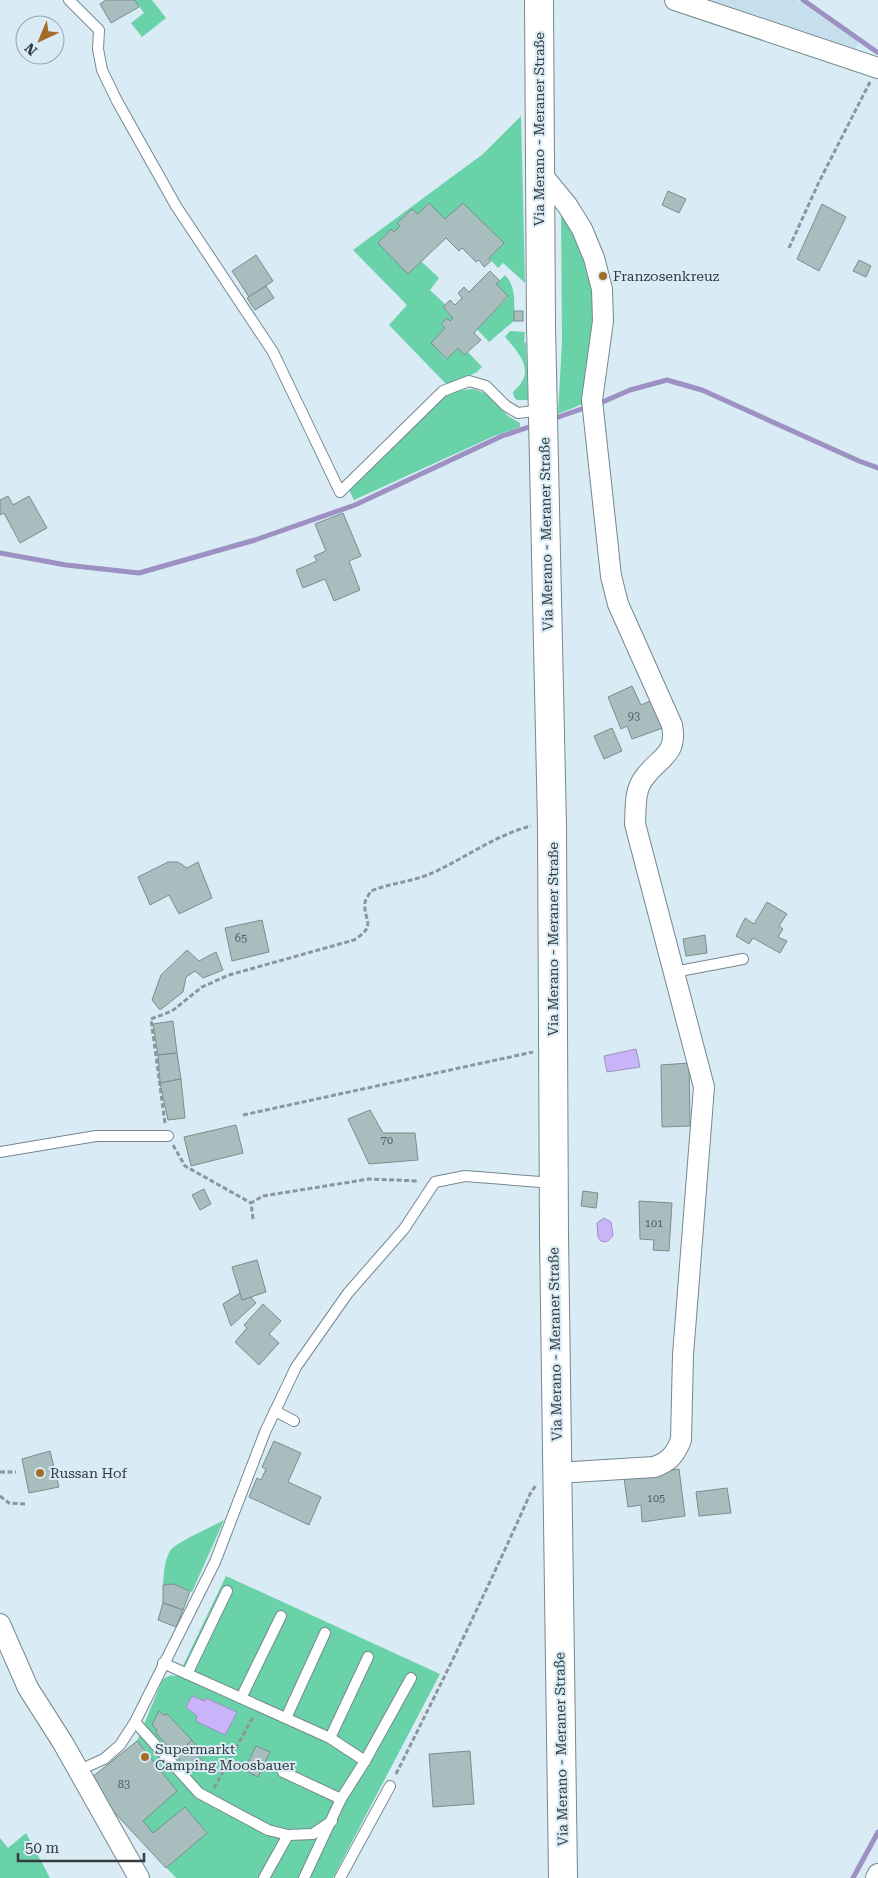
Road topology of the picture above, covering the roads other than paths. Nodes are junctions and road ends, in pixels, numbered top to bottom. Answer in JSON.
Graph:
{"nodes":[{"id":1,"x":69,"y":0,"type":"edge"},
{"id":2,"x":539,"y":0,"type":"edge"},
{"id":3,"x":675,"y":0,"type":"edge"},
{"id":4,"x":878,"y":67,"type":"edge"},
{"id":5,"x":539,"y":171,"type":"junction"},
{"id":6,"x":543,"y":420,"type":"junction"},
{"id":7,"x":743,"y":959,"type":"dead end"},
{"id":8,"x":674,"y":972,"type":"junction"},
{"id":9,"x":168,"y":1136,"type":"road end"},
{"id":10,"x":0,"y":1152,"type":"edge"},
{"id":11,"x":548,"y":1183,"type":"junction"},
{"id":12,"x":275,"y":1411,"type":"junction"},
{"id":13,"x":294,"y":1421,"type":"dead end"},
{"id":14,"x":557,"y":1472,"type":"junction"},
{"id":15,"x":227,"y":1591,"type":"dead end"},
{"id":16,"x":281,"y":1616,"type":"dead end"},
{"id":17,"x":0,"y":1624,"type":"edge"},
{"id":18,"x":325,"y":1633,"type":"dead end"},
{"id":19,"x":368,"y":1657,"type":"dead end"},
{"id":20,"x":163,"y":1663,"type":"junction"},
{"id":21,"x":187,"y":1674,"type":"junction"},
{"id":22,"x":411,"y":1678,"type":"dead end"},
{"id":23,"x":241,"y":1698,"type":"junction"},
{"id":24,"x":286,"y":1718,"type":"junction"},
{"id":25,"x":135,"y":1722,"type":"junction"},
{"id":26,"x":330,"y":1738,"type":"junction"},
{"id":27,"x":365,"y":1761,"type":"junction"},
{"id":28,"x":77,"y":1771,"type":"junction"},
{"id":29,"x":283,"y":1772,"type":"dead end"},
{"id":30,"x":390,"y":1786,"type":"road end"},
{"id":31,"x":341,"y":1799,"type":"junction"},
{"id":32,"x":332,"y":1821,"type":"junction"},
{"id":33,"x":288,"y":1835,"type":"junction"},
{"id":34,"x":878,"y":1874,"type":"edge"},
{"id":35,"x":139,"y":1878,"type":"edge"},
{"id":36,"x":264,"y":1878,"type":"edge"},
{"id":37,"x":304,"y":1878,"type":"edge"},
{"id":38,"x":340,"y":1878,"type":"edge"},
{"id":39,"x":562,"y":1878,"type":"edge"},
{"id":40,"x":876,"y":1878,"type":"edge"}],
"edges":[{"from":1,"to":6,"type":"lane"},
{"from":2,"to":5,"type":"main road","name":"Via Merano - Meraner Straße"},
{"from":3,"to":4,"type":"street"},
{"from":5,"to":6,"type":"main road","name":"Via Merano - Meraner Straße"},
{"from":5,"to":8,"type":"street"},
{"from":6,"to":11,"type":"main road","name":"Via Merano - Meraner Straße"},
{"from":7,"to":8,"type":"lane"},
{"from":8,"to":14,"type":"street"},
{"from":9,"to":10,"type":"lane"},
{"from":11,"to":12,"type":"lane"},
{"from":11,"to":14,"type":"main road","name":"Via Merano - Meraner Straße"},
{"from":12,"to":13,"type":"lane"},
{"from":12,"to":20,"type":"lane"},
{"from":14,"to":39,"type":"main road","name":"Via Merano - Meraner Straße"},
{"from":15,"to":21,"type":"lane"},
{"from":16,"to":23,"type":"lane"},
{"from":17,"to":28,"type":"street"},
{"from":18,"to":24,"type":"lane"},
{"from":19,"to":26,"type":"lane"},
{"from":20,"to":21,"type":"lane"},
{"from":20,"to":25,"type":"lane"},
{"from":21,"to":23,"type":"lane"},
{"from":22,"to":27,"type":"lane"},
{"from":23,"to":24,"type":"lane"},
{"from":24,"to":26,"type":"lane"},
{"from":25,"to":28,"type":"lane"},
{"from":25,"to":33,"type":"lane"},
{"from":26,"to":27,"type":"lane"},
{"from":27,"to":31,"type":"lane"},
{"from":28,"to":35,"type":"street"},
{"from":29,"to":31,"type":"lane"},
{"from":30,"to":38,"type":"lane"},
{"from":31,"to":32,"type":"lane"},
{"from":32,"to":33,"type":"lane"},
{"from":32,"to":37,"type":"lane"},
{"from":33,"to":36,"type":"lane"},
{"from":34,"to":40,"type":"street"}]}
